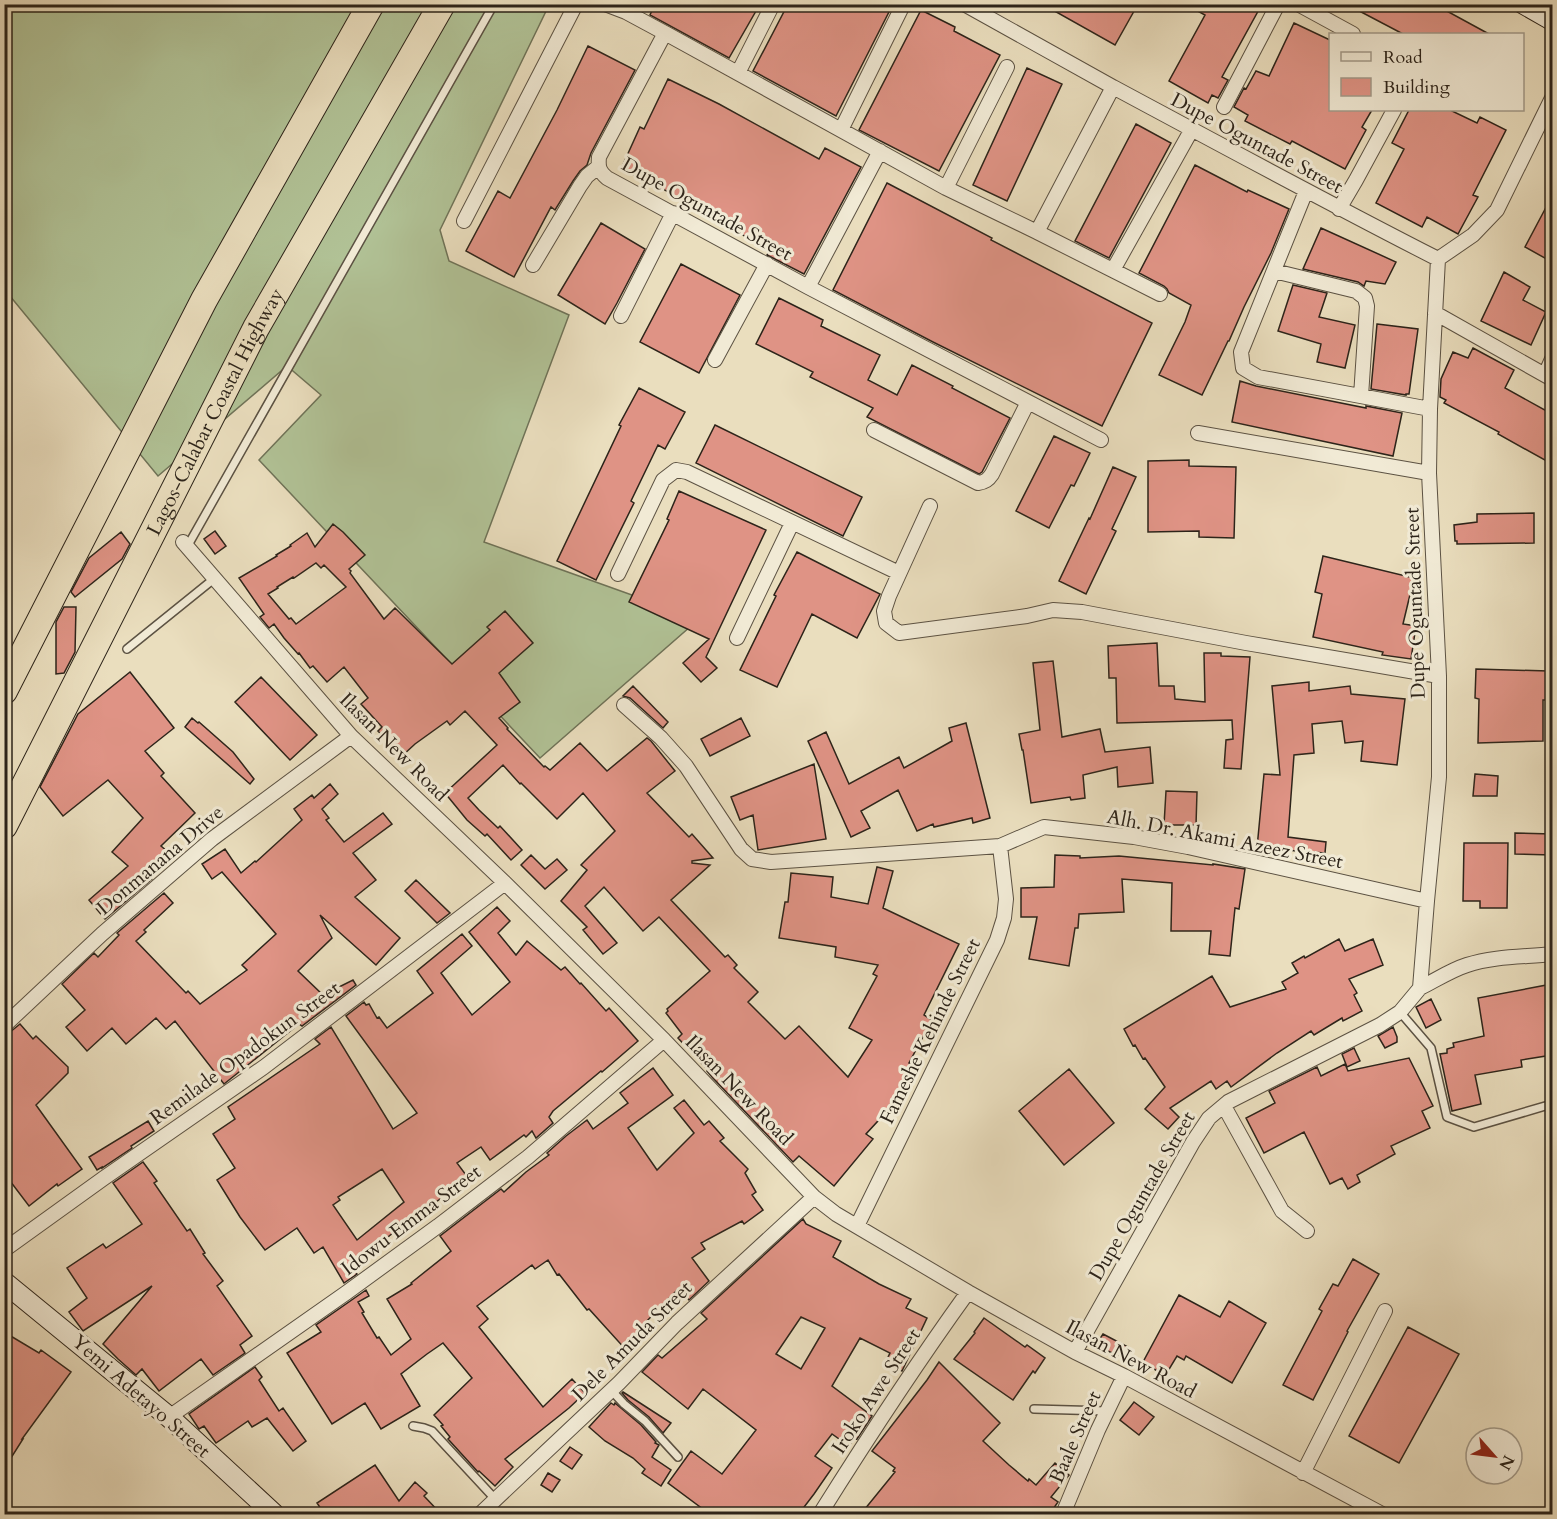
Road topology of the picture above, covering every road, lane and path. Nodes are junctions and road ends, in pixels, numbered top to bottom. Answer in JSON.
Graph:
{"nodes":[{"id":1,"x":371,"y":4,"type":"edge"},
{"id":2,"x":442,"y":4,"type":"edge"},
{"id":3,"x":494,"y":4,"type":"edge"},
{"id":4,"x":576,"y":4,"type":"edge"},
{"id":5,"x":605,"y":4,"type":"edge"},
{"id":6,"x":773,"y":4,"type":"edge"},
{"id":7,"x":964,"y":4,"type":"edge"},
{"id":8,"x":1278,"y":4,"type":"edge"},
{"id":9,"x":1298,"y":4,"type":"edge"},
{"id":10,"x":1524,"y":4,"type":"edge"},
{"id":11,"x":903,"y":5,"type":"edge"},
{"id":12,"x":624,"y":8,"type":"edge"},
{"id":13,"x":1552,"y":20,"type":"edge"},
{"id":14,"x":664,"y":33,"type":"junction"},
{"id":15,"x":1351,"y":33,"type":"edge"},
{"id":16,"x":1007,"y":67,"type":"dead end"},
{"id":17,"x":738,"y":73,"type":"junction"},
{"id":18,"x":1113,"y":87,"type":"junction"},
{"id":19,"x":1552,"y":98,"type":"edge"},
{"id":20,"x":1224,"y":107,"type":"dead end"},
{"id":21,"x":1393,"y":111,"type":"edge"},
{"id":22,"x":1192,"y":129,"type":"junction"},
{"id":23,"x":841,"y":130,"type":"junction"},
{"id":24,"x":880,"y":151,"type":"junction"},
{"id":25,"x":598,"y":166,"type":"junction"},
{"id":26,"x":946,"y":188,"type":"junction"},
{"id":27,"x":1306,"y":191,"type":"junction"},
{"id":28,"x":1339,"y":209,"type":"junction"},
{"id":29,"x":673,"y":213,"type":"junction"},
{"id":30,"x":464,"y":220,"type":"dead end"},
{"id":31,"x":1037,"y":232,"type":"junction"},
{"id":32,"x":1438,"y":259,"type":"junction"},
{"id":33,"x":767,"y":264,"type":"junction"},
{"id":34,"x":533,"y":265,"type":"dead end"},
{"id":35,"x":1113,"y":270,"type":"junction"},
{"id":36,"x":1274,"y":271,"type":"junction"},
{"id":37,"x":808,"y":286,"type":"junction"},
{"id":38,"x":1160,"y":294,"type":"dead end"},
{"id":39,"x":1435,"y":313,"type":"junction"},
{"id":40,"x":621,"y":316,"type":"dead end"},
{"id":41,"x":1552,"y":359,"type":"edge"},
{"id":42,"x":715,"y":360,"type":"dead end"},
{"id":43,"x":1549,"y":377,"type":"edge"},
{"id":44,"x":1361,"y":396,"type":"junction"},
{"id":45,"x":1029,"y":402,"type":"junction"},
{"id":46,"x":1430,"y":409,"type":"junction"},
{"id":47,"x":874,"y":430,"type":"dead end"},
{"id":48,"x":1198,"y":434,"type":"dead end"},
{"id":49,"x":1101,"y":440,"type":"dead end"},
{"id":50,"x":1429,"y":473,"type":"junction"},
{"id":51,"x":930,"y":506,"type":"dead end"},
{"id":52,"x":792,"y":523,"type":"junction"},
{"id":53,"x":185,"y":545,"type":"joint"},
{"id":54,"x":899,"y":573,"type":"junction"},
{"id":55,"x":618,"y":574,"type":"dead end"},
{"id":56,"x":215,"y":578,"type":"junction"},
{"id":57,"x":738,"y":638,"type":"dead end"},
{"id":58,"x":127,"y":650,"type":"dead end"},
{"id":59,"x":1439,"y":676,"type":"junction"},
{"id":60,"x":4,"y":692,"type":"edge"},
{"id":61,"x":624,"y":705,"type":"dead end"},
{"id":62,"x":351,"y":735,"type":"junction"},
{"id":63,"x":4,"y":826,"type":"edge"},
{"id":64,"x":1000,"y":846,"type":"junction"},
{"id":65,"x":505,"y":884,"type":"junction"},
{"id":66,"x":1427,"y":901,"type":"junction"},
{"id":67,"x":1552,"y":954,"type":"edge"},
{"id":68,"x":1420,"y":988,"type":"junction"},
{"id":69,"x":1400,"y":1011,"type":"junction"},
{"id":70,"x":4,"y":1026,"type":"edge"},
{"id":71,"x":664,"y":1040,"type":"junction"},
{"id":72,"x":1552,"y":1104,"type":"edge"},
{"id":73,"x":1224,"y":1106,"type":"junction"},
{"id":74,"x":814,"y":1197,"type":"junction"},
{"id":75,"x":857,"y":1226,"type":"junction"},
{"id":76,"x":1307,"y":1231,"type":"dead end"},
{"id":77,"x":4,"y":1250,"type":"edge"},
{"id":78,"x":5,"y":1283,"type":"edge"},
{"id":79,"x":968,"y":1292,"type":"junction"},
{"id":80,"x":1385,"y":1311,"type":"dead end"},
{"id":81,"x":1075,"y":1352,"type":"junction"},
{"id":82,"x":1124,"y":1376,"type":"junction"},
{"id":83,"x":611,"y":1390,"type":"junction"},
{"id":84,"x":1034,"y":1409,"type":"dead end"},
{"id":85,"x":1107,"y":1411,"type":"junction"},
{"id":86,"x":170,"y":1417,"type":"junction"},
{"id":87,"x":413,"y":1426,"type":"dead end"},
{"id":88,"x":678,"y":1456,"type":"dead end"},
{"id":89,"x":1303,"y":1473,"type":"junction"},
{"id":90,"x":496,"y":1500,"type":"junction"},
{"id":91,"x":274,"y":1515,"type":"edge"},
{"id":92,"x":480,"y":1515,"type":"edge"},
{"id":93,"x":820,"y":1515,"type":"edge"},
{"id":94,"x":1063,"y":1515,"type":"edge"},
{"id":95,"x":1382,"y":1515,"type":"edge"}],
"edges":[{"from":1,"to":60,"type":"highway"},
{"from":2,"to":63,"type":"highway","name":"Lagos-Calabar Coastal Highway"},
{"from":3,"to":53,"type":"lane"},
{"from":4,"to":30,"type":"street"},
{"from":5,"to":12,"type":"street"},
{"from":6,"to":17,"type":"street"},
{"from":7,"to":18,"type":"street","name":"Dupe Oguntade Street"},
{"from":8,"to":20,"type":"street"},
{"from":9,"to":15,"type":"street"},
{"from":10,"to":13,"type":"street"},
{"from":11,"to":23,"type":"street"},
{"from":12,"to":14,"type":"street"},
{"from":14,"to":17,"type":"street"},
{"from":14,"to":25,"type":"street","name":"Dupe Oguntade Street"},
{"from":16,"to":26,"type":"street"},
{"from":17,"to":23,"type":"street"},
{"from":18,"to":22,"type":"street","name":"Dupe Oguntade Street"},
{"from":18,"to":31,"type":"street"},
{"from":19,"to":32,"type":"street"},
{"from":21,"to":28,"type":"street"},
{"from":22,"to":27,"type":"street","name":"Dupe Oguntade Street"},
{"from":22,"to":35,"type":"street"},
{"from":23,"to":24,"type":"street"},
{"from":24,"to":26,"type":"street"},
{"from":24,"to":37,"type":"street"},
{"from":25,"to":29,"type":"street","name":"Dupe Oguntade Street"},
{"from":25,"to":34,"type":"street"},
{"from":26,"to":31,"type":"street"},
{"from":27,"to":28,"type":"street","name":"Dupe Oguntade Street"},
{"from":27,"to":36,"type":"street"},
{"from":28,"to":32,"type":"street","name":"Dupe Oguntade Street"},
{"from":29,"to":33,"type":"street","name":"Dupe Oguntade Street"},
{"from":29,"to":40,"type":"street"},
{"from":31,"to":35,"type":"street"},
{"from":32,"to":39,"type":"street","name":"Dupe Oguntade Street"},
{"from":33,"to":37,"type":"street","name":"Dupe Oguntade Street"},
{"from":33,"to":42,"type":"street"},
{"from":35,"to":38,"type":"street"},
{"from":36,"to":44,"type":"street"},
{"from":36,"to":44,"type":"street"},
{"from":37,"to":45,"type":"street","name":"Dupe Oguntade Street"},
{"from":39,"to":43,"type":"street"},
{"from":39,"to":46,"type":"street","name":"Dupe Oguntade Street"},
{"from":41,"to":43,"type":"street"},
{"from":44,"to":46,"type":"street"},
{"from":45,"to":47,"type":"street"},
{"from":45,"to":49,"type":"street","name":"Dupe Oguntade Street"},
{"from":46,"to":50,"type":"street","name":"Dupe Oguntade Street"},
{"from":48,"to":50,"type":"street"},
{"from":50,"to":59,"type":"street","name":"Dupe Oguntade Street"},
{"from":51,"to":54,"type":"street"},
{"from":52,"to":54,"type":"street"},
{"from":52,"to":55,"type":"street"},
{"from":52,"to":57,"type":"street"},
{"from":53,"to":56,"type":"street","name":"Ilasan New Road"},
{"from":54,"to":59,"type":"street"},
{"from":56,"to":58,"type":"lane"},
{"from":56,"to":62,"type":"street","name":"Ilasan New Road"},
{"from":59,"to":66,"type":"street","name":"Dupe Oguntade Street"},
{"from":61,"to":64,"type":"street","name":"Alh. Dr. Akami Azeez Street"},
{"from":62,"to":65,"type":"street","name":"Ilasan New Road"},
{"from":62,"to":70,"type":"street","name":"Donmanana Drive"},
{"from":64,"to":66,"type":"street","name":"Alh. Dr. Akami Azeez Street"},
{"from":64,"to":75,"type":"street","name":"Fameshe Kehinde Street"},
{"from":65,"to":71,"type":"street","name":"Ilasan New Road"},
{"from":65,"to":77,"type":"street","name":"Remilade Opadokun Street"},
{"from":66,"to":68,"type":"street","name":"Dupe Oguntade Street"},
{"from":67,"to":68,"type":"street"},
{"from":68,"to":69,"type":"street","name":"Dupe Oguntade Street"},
{"from":69,"to":72,"type":"lane"},
{"from":69,"to":73,"type":"street","name":"Dupe Oguntade Street"},
{"from":71,"to":74,"type":"street","name":"Ilasan New Road"},
{"from":71,"to":86,"type":"street","name":"Idowu Emma Street"},
{"from":73,"to":76,"type":"street"},
{"from":73,"to":81,"type":"street","name":"Dupe Oguntade Street"},
{"from":74,"to":75,"type":"street","name":"Ilasan New Road"},
{"from":74,"to":83,"type":"street","name":"Dele Amuda Street"},
{"from":75,"to":79,"type":"street","name":"Ilasan New Road"},
{"from":78,"to":86,"type":"street","name":"Yemi Adetayo Street"},
{"from":79,"to":81,"type":"street","name":"Ilasan New Road"},
{"from":79,"to":93,"type":"street","name":"Iroko Awe Street"},
{"from":80,"to":89,"type":"street"},
{"from":81,"to":82,"type":"street","name":"Ilasan New Road"},
{"from":82,"to":85,"type":"street","name":"Baale Street"},
{"from":82,"to":89,"type":"street","name":"Ilasan New Road"},
{"from":83,"to":88,"type":"lane"},
{"from":83,"to":90,"type":"street","name":"Dele Amuda Street"},
{"from":84,"to":85,"type":"lane"},
{"from":85,"to":94,"type":"street","name":"Baale Street"},
{"from":86,"to":91,"type":"street","name":"Yemi Adetayo Street"},
{"from":87,"to":90,"type":"lane"},
{"from":89,"to":95,"type":"street","name":"Ilasan New Road"},
{"from":90,"to":92,"type":"street","name":"Dele Amuda Street"}]}
